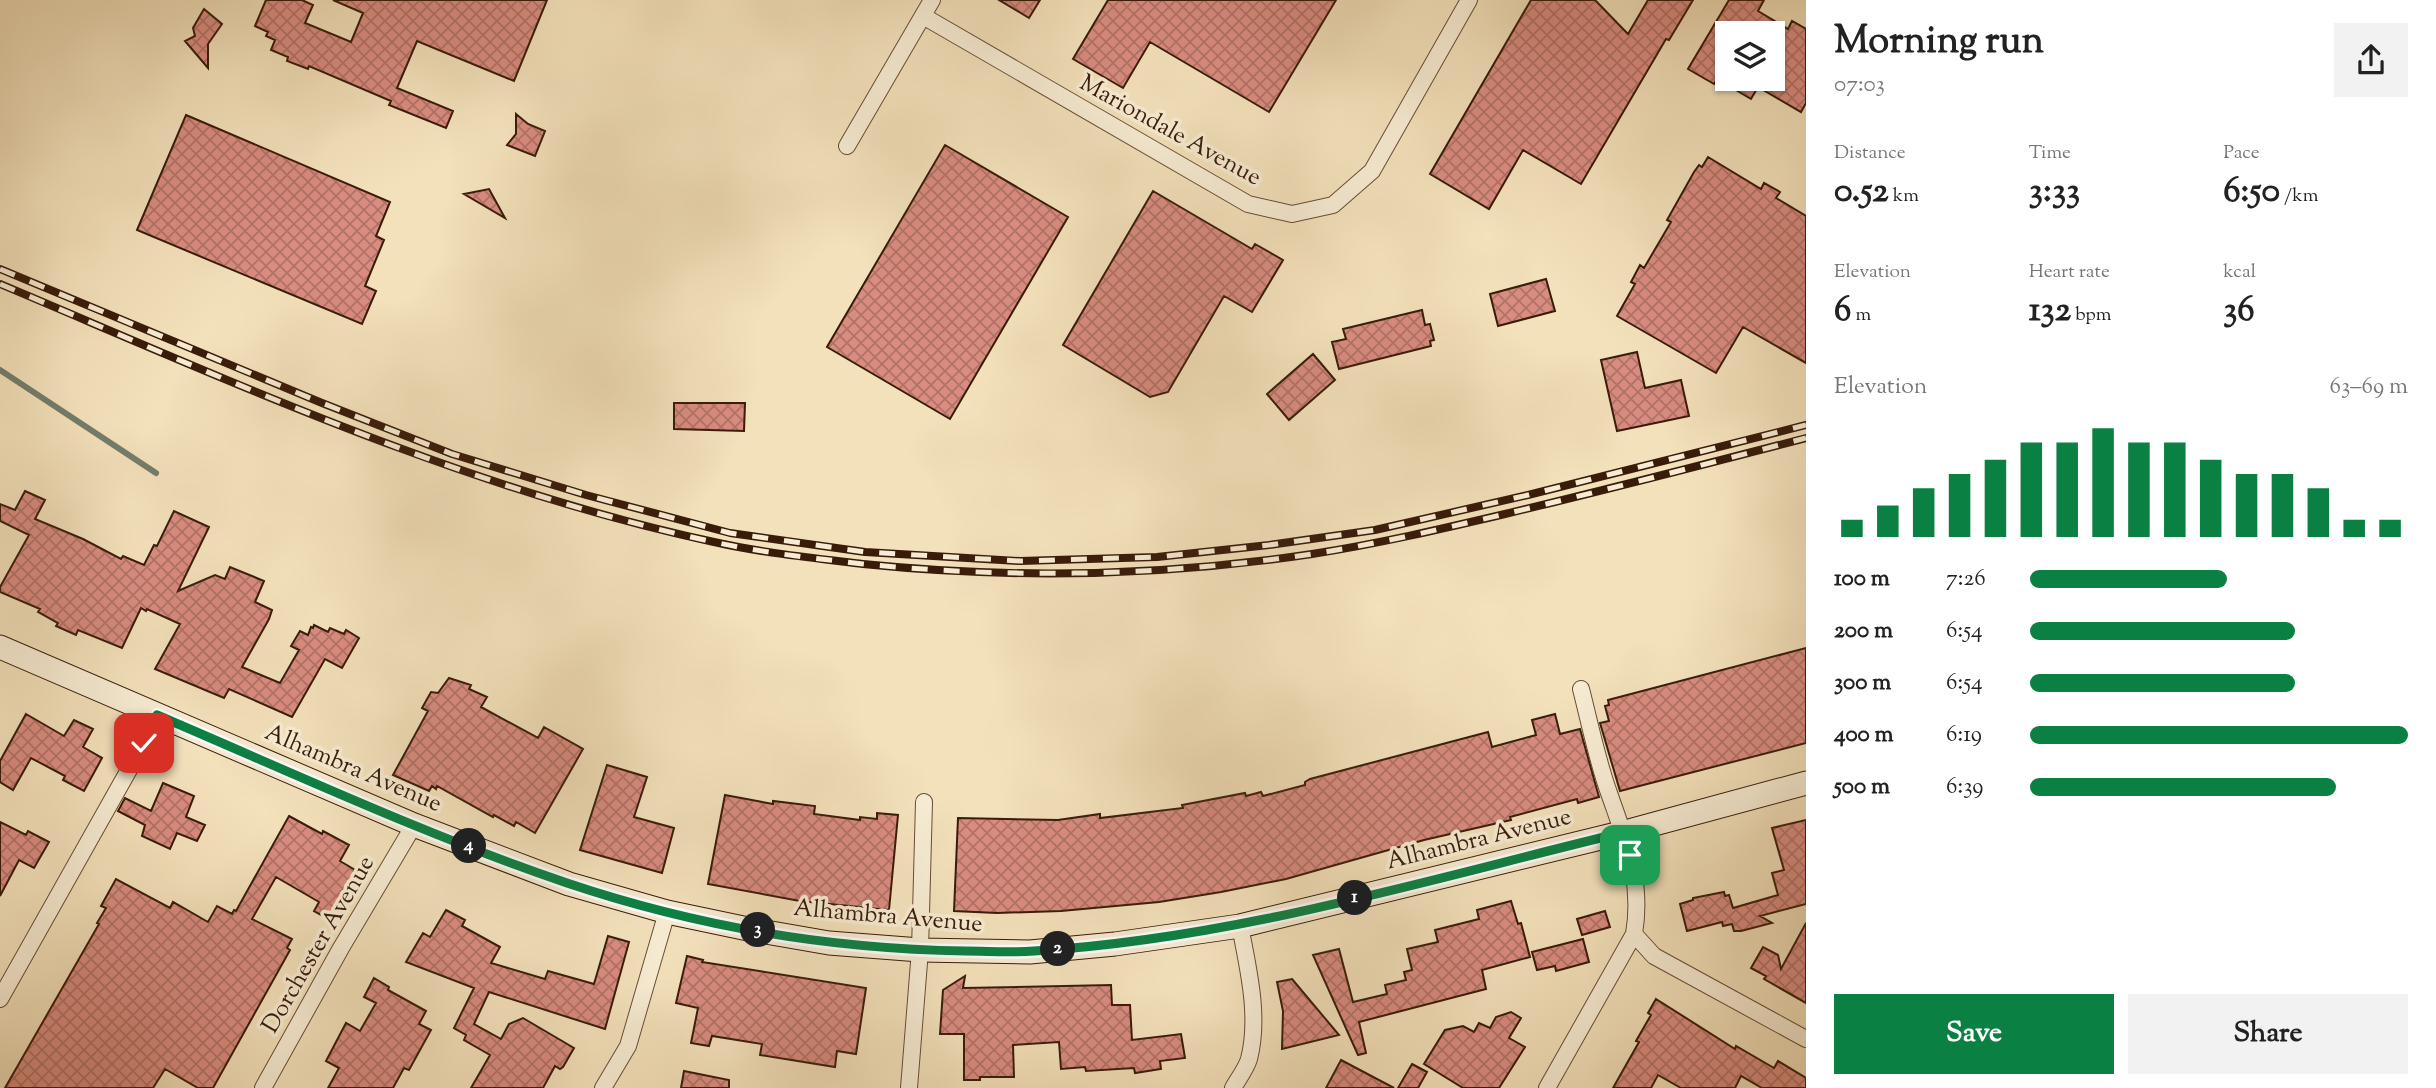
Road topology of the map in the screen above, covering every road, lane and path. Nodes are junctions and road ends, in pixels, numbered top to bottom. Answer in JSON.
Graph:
{"nodes":[{"id":1,"x":932,"y":0,"type":"edge"},
{"id":2,"x":1469,"y":0,"type":"edge"},
{"id":3,"x":923,"y":16,"type":"junction"},
{"id":4,"x":847,"y":146,"type":"dead end"},
{"id":5,"x":0,"y":647,"type":"edge"},
{"id":6,"x":1581,"y":690,"type":"dead end"},
{"id":7,"x":157,"y":715,"type":"junction"},
{"id":8,"x":1806,"y":783,"type":"edge"},
{"id":9,"x":923,"y":802,"type":"dead end"},
{"id":10,"x":415,"y":825,"type":"junction"},
{"id":11,"x":1625,"y":832,"type":"junction"},
{"id":12,"x":667,"y":912,"type":"junction"},
{"id":13,"x":1240,"y":926,"type":"junction"},
{"id":14,"x":1634,"y":934,"type":"junction"},
{"id":15,"x":920,"y":950,"type":"junction"},
{"id":16,"x":0,"y":999,"type":"edge"},
{"id":17,"x":1806,"y":1039,"type":"edge"},
{"id":18,"x":263,"y":1088,"type":"edge"},
{"id":19,"x":603,"y":1088,"type":"edge"},
{"id":20,"x":909,"y":1088,"type":"edge"},
{"id":21,"x":1233,"y":1088,"type":"edge"},
{"id":22,"x":1547,"y":1088,"type":"edge"}],
"edges":[{"from":1,"to":3,"type":"street"},
{"from":2,"to":3,"type":"street","name":"Mariondale Avenue"},
{"from":3,"to":4,"type":"street"},
{"from":5,"to":7,"type":"main road","name":"Alhambra Avenue"},
{"from":6,"to":11,"type":"street"},
{"from":7,"to":10,"type":"main road","name":"Alhambra Avenue"},
{"from":7,"to":16,"type":"street"},
{"from":8,"to":11,"type":"main road","name":"Alhambra Avenue"},
{"from":9,"to":15,"type":"street"},
{"from":10,"to":12,"type":"main road","name":"Alhambra Avenue"},
{"from":10,"to":18,"type":"street","name":"Dorchester Avenue"},
{"from":11,"to":13,"type":"main road","name":"Alhambra Avenue"},
{"from":11,"to":14,"type":"street"},
{"from":12,"to":15,"type":"main road","name":"Alhambra Avenue"},
{"from":12,"to":19,"type":"street"},
{"from":13,"to":15,"type":"main road","name":"Alhambra Avenue"},
{"from":13,"to":21,"type":"street"},
{"from":14,"to":17,"type":"street"},
{"from":14,"to":22,"type":"street"},
{"from":15,"to":20,"type":"street"}]}
